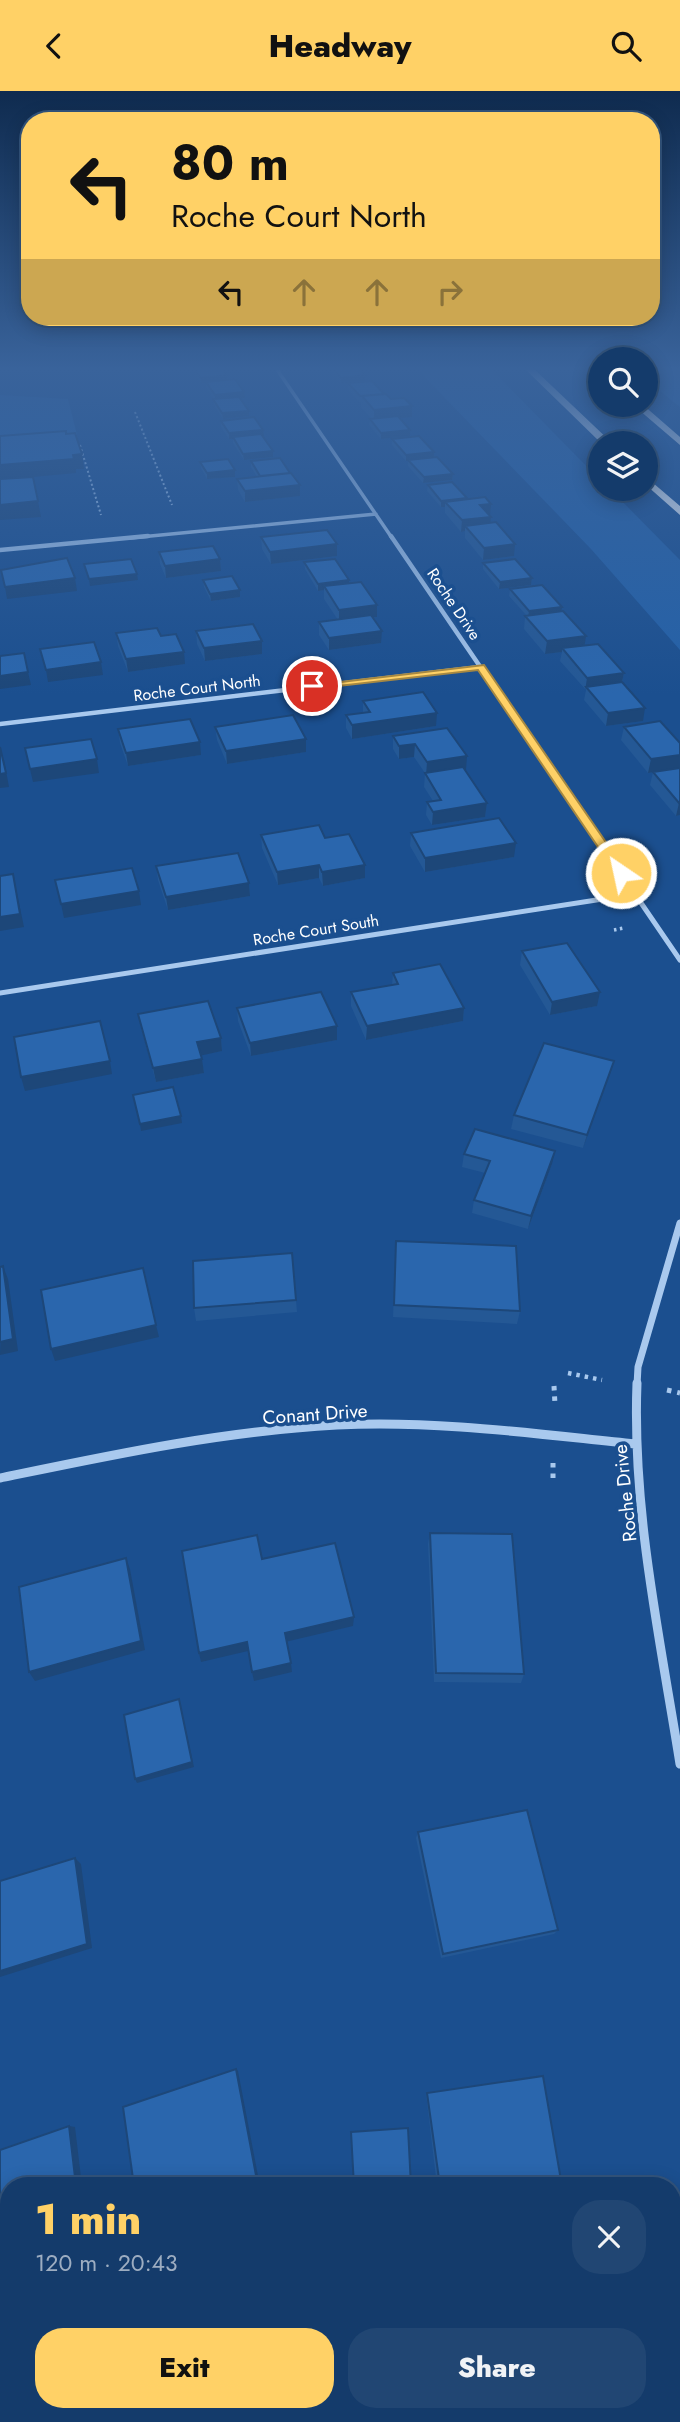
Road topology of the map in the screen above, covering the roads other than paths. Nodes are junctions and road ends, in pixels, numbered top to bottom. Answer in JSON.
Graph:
{"nodes":[{"id":1,"x":351,"y":477,"type":"edge"},
{"id":2,"x":658,"y":491,"type":"edge"},
{"id":3,"x":680,"y":512,"type":"edge"},
{"id":4,"x":376,"y":514,"type":"junction"},
{"id":5,"x":0,"y":550,"type":"edge"},
{"id":6,"x":480,"y":667,"type":"junction"},
{"id":7,"x":0,"y":724,"type":"edge"},
{"id":8,"x":635,"y":894,"type":"junction"},
{"id":9,"x":680,"y":960,"type":"edge"},
{"id":10,"x":0,"y":993,"type":"edge"},
{"id":11,"x":680,"y":1223,"type":"edge"},
{"id":12,"x":635,"y":1444,"type":"junction"},
{"id":13,"x":0,"y":1478,"type":"edge"},
{"id":14,"x":680,"y":1764,"type":"edge"}],
"edges":[{"from":1,"to":4,"type":"street","name":"Roche Drive"},
{"from":2,"to":3,"type":"highway"},
{"from":4,"to":5,"type":"street"},
{"from":4,"to":6,"type":"street","name":"Roche Drive"},
{"from":6,"to":7,"type":"street","name":"Roche Court North"},
{"from":6,"to":8,"type":"street","name":"Roche Drive"},
{"from":8,"to":9,"type":"street","name":"Roche Drive"},
{"from":8,"to":10,"type":"street","name":"Roche Court South"},
{"from":11,"to":12,"type":"street","name":"Roche Drive"},
{"from":12,"to":13,"type":"street","name":"Conant Drive"},
{"from":12,"to":14,"type":"street","name":"Roche Drive"}]}
